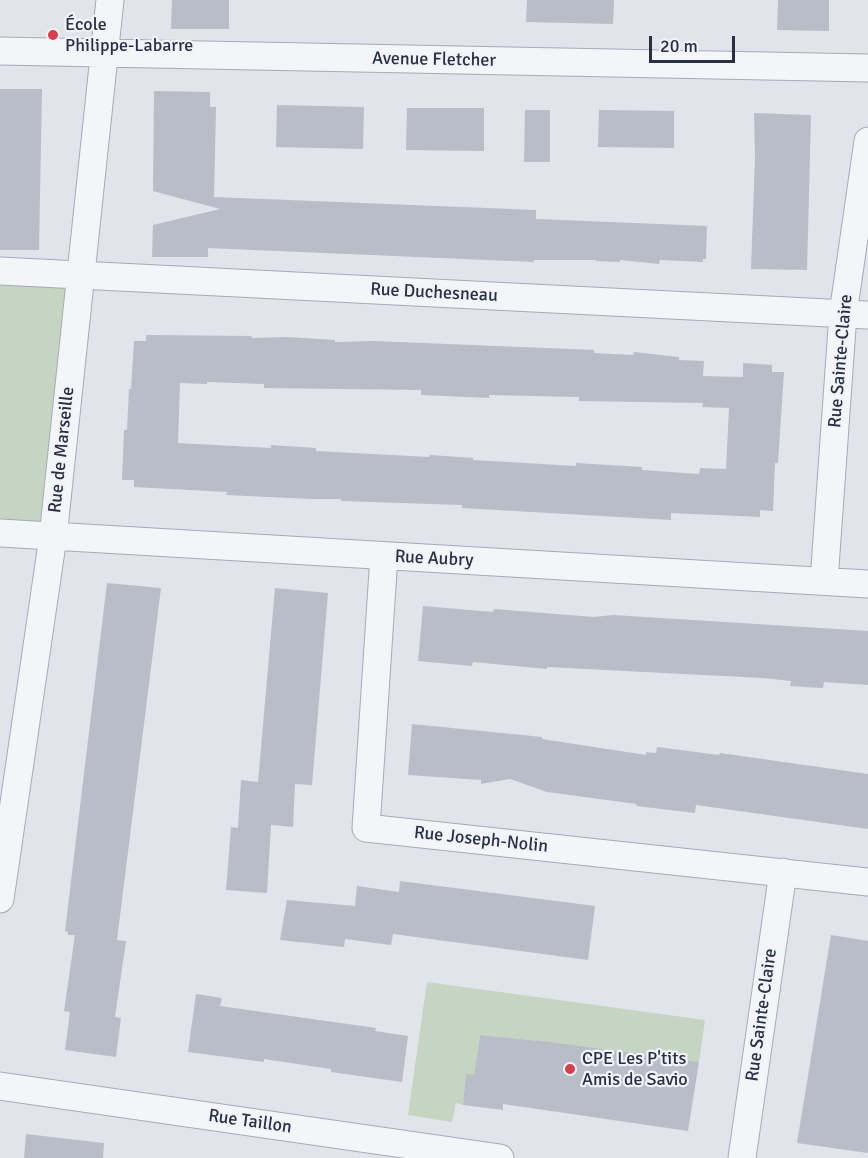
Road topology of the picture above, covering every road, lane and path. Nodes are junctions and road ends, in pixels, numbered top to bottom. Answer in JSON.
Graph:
{"nodes":[{"id":1,"x":110,"y":0,"type":"edge"},
{"id":2,"x":0,"y":51,"type":"edge"},
{"id":3,"x":104,"y":53,"type":"junction"},
{"id":4,"x":868,"y":68,"type":"edge"},
{"id":5,"x":868,"y":141,"type":"edge"},
{"id":6,"x":0,"y":271,"type":"edge"},
{"id":7,"x":81,"y":274,"type":"junction"},
{"id":8,"x":856,"y":314,"type":"edge"},
{"id":9,"x":0,"y":533,"type":"edge"},
{"id":10,"x":53,"y":537,"type":"junction"},
{"id":11,"x":384,"y":556,"type":"junction"},
{"id":12,"x":824,"y":581,"type":"junction"},
{"id":13,"x":868,"y":584,"type":"edge"},
{"id":14,"x":783,"y":872,"type":"junction"},
{"id":15,"x":868,"y":882,"type":"edge"},
{"id":16,"x":0,"y":898,"type":"edge"},
{"id":17,"x":0,"y":1086,"type":"edge"},
{"id":18,"x":500,"y":1158,"type":"edge"},
{"id":19,"x":742,"y":1158,"type":"edge"}],
"edges":[{"from":1,"to":3,"type":"street","name":"Rue de Marseille"},
{"from":2,"to":3,"type":"street","name":"Avenue Fletcher"},
{"from":3,"to":4,"type":"street","name":"Avenue Fletcher"},
{"from":3,"to":7,"type":"street","name":"Rue de Marseille"},
{"from":5,"to":8,"type":"street","name":"Rue Sainte-Claire"},
{"from":6,"to":7,"type":"street","name":"Rue Duchesneau"},
{"from":7,"to":8,"type":"street","name":"Rue Duchesneau"},
{"from":7,"to":10,"type":"street","name":"Rue de Marseille"},
{"from":8,"to":12,"type":"street","name":"Rue Sainte-Claire"},
{"from":9,"to":10,"type":"street","name":"Rue Aubry"},
{"from":10,"to":11,"type":"street","name":"Rue Aubry"},
{"from":10,"to":16,"type":"street","name":"Rue de Marseille"},
{"from":11,"to":12,"type":"street","name":"Rue Aubry"},
{"from":11,"to":14,"type":"street","name":"Rue Joseph-Nolin"},
{"from":12,"to":13,"type":"street","name":"Rue Aubry"},
{"from":14,"to":15,"type":"street","name":"Rue Joseph-Nolin"},
{"from":14,"to":19,"type":"street","name":"Rue Sainte-Claire"},
{"from":17,"to":18,"type":"street","name":"Rue Taillon"}]}
